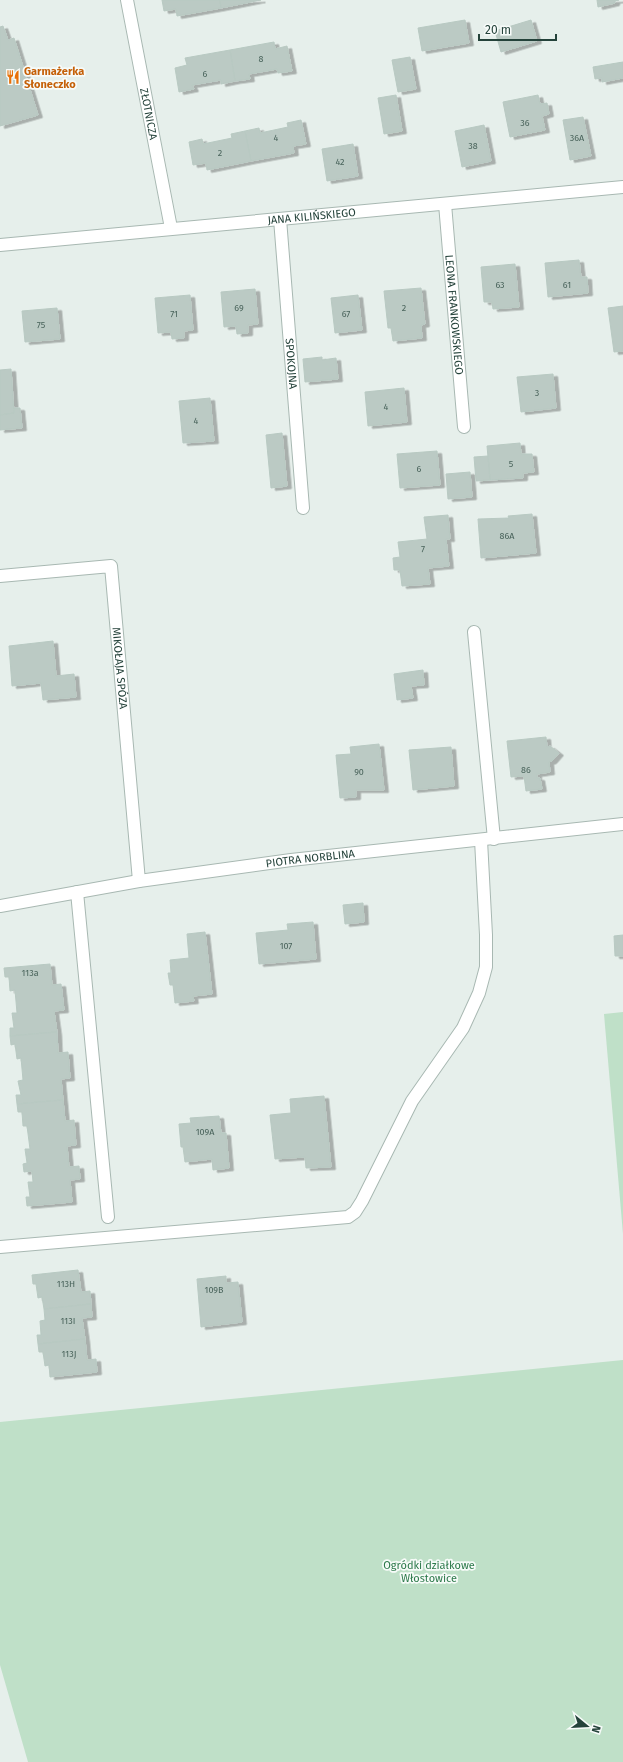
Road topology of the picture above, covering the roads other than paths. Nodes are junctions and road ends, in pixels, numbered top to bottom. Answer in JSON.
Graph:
{"nodes":[{"id":1,"x":127,"y":0,"type":"edge"},
{"id":2,"x":623,"y":187,"type":"edge"},
{"id":3,"x":444,"y":204,"type":"junction"},
{"id":4,"x":280,"y":219,"type":"junction"},
{"id":5,"x":171,"y":228,"type":"junction"},
{"id":6,"x":0,"y":245,"type":"edge"},
{"id":7,"x":464,"y":427,"type":"dead end"},
{"id":8,"x":303,"y":508,"type":"dead end"},
{"id":9,"x":0,"y":576,"type":"edge"},
{"id":10,"x":474,"y":632,"type":"dead end"},
{"id":11,"x":623,"y":824,"type":"edge"},
{"id":12,"x":494,"y":839,"type":"junction"},
{"id":13,"x":481,"y":840,"type":"junction"},
{"id":14,"x":139,"y":882,"type":"junction"},
{"id":15,"x":77,"y":892,"type":"junction"},
{"id":16,"x":0,"y":906,"type":"edge"},
{"id":17,"x":108,"y":1217,"type":"dead end"},
{"id":18,"x":0,"y":1247,"type":"edge"}],
"edges":[{"from":1,"to":5,"type":"street","name":"ZŁOTNICZA"},
{"from":2,"to":3,"type":"street","name":"JANA KILIŃSKIEGO"},
{"from":3,"to":4,"type":"street","name":"JANA KILIŃSKIEGO"},
{"from":3,"to":7,"type":"street","name":"LEONA FRANKOWSKIEGO"},
{"from":4,"to":5,"type":"street","name":"JANA KILIŃSKIEGO"},
{"from":4,"to":8,"type":"street","name":"SPOKOJNA"},
{"from":5,"to":6,"type":"street","name":"JANA KILIŃSKIEGO"},
{"from":9,"to":14,"type":"street","name":"MIKOŁAJA SPÓZA"},
{"from":10,"to":12,"type":"street"},
{"from":11,"to":12,"type":"street","name":"PIOTRA NORBLINA"},
{"from":12,"to":13,"type":"street","name":"PIOTRA NORBLINA"},
{"from":13,"to":14,"type":"street","name":"PIOTRA NORBLINA"},
{"from":13,"to":18,"type":"street"},
{"from":14,"to":15,"type":"street","name":"PIOTRA NORBLINA"},
{"from":15,"to":16,"type":"street","name":"PIOTRA NORBLINA"},
{"from":15,"to":17,"type":"street"}]}
